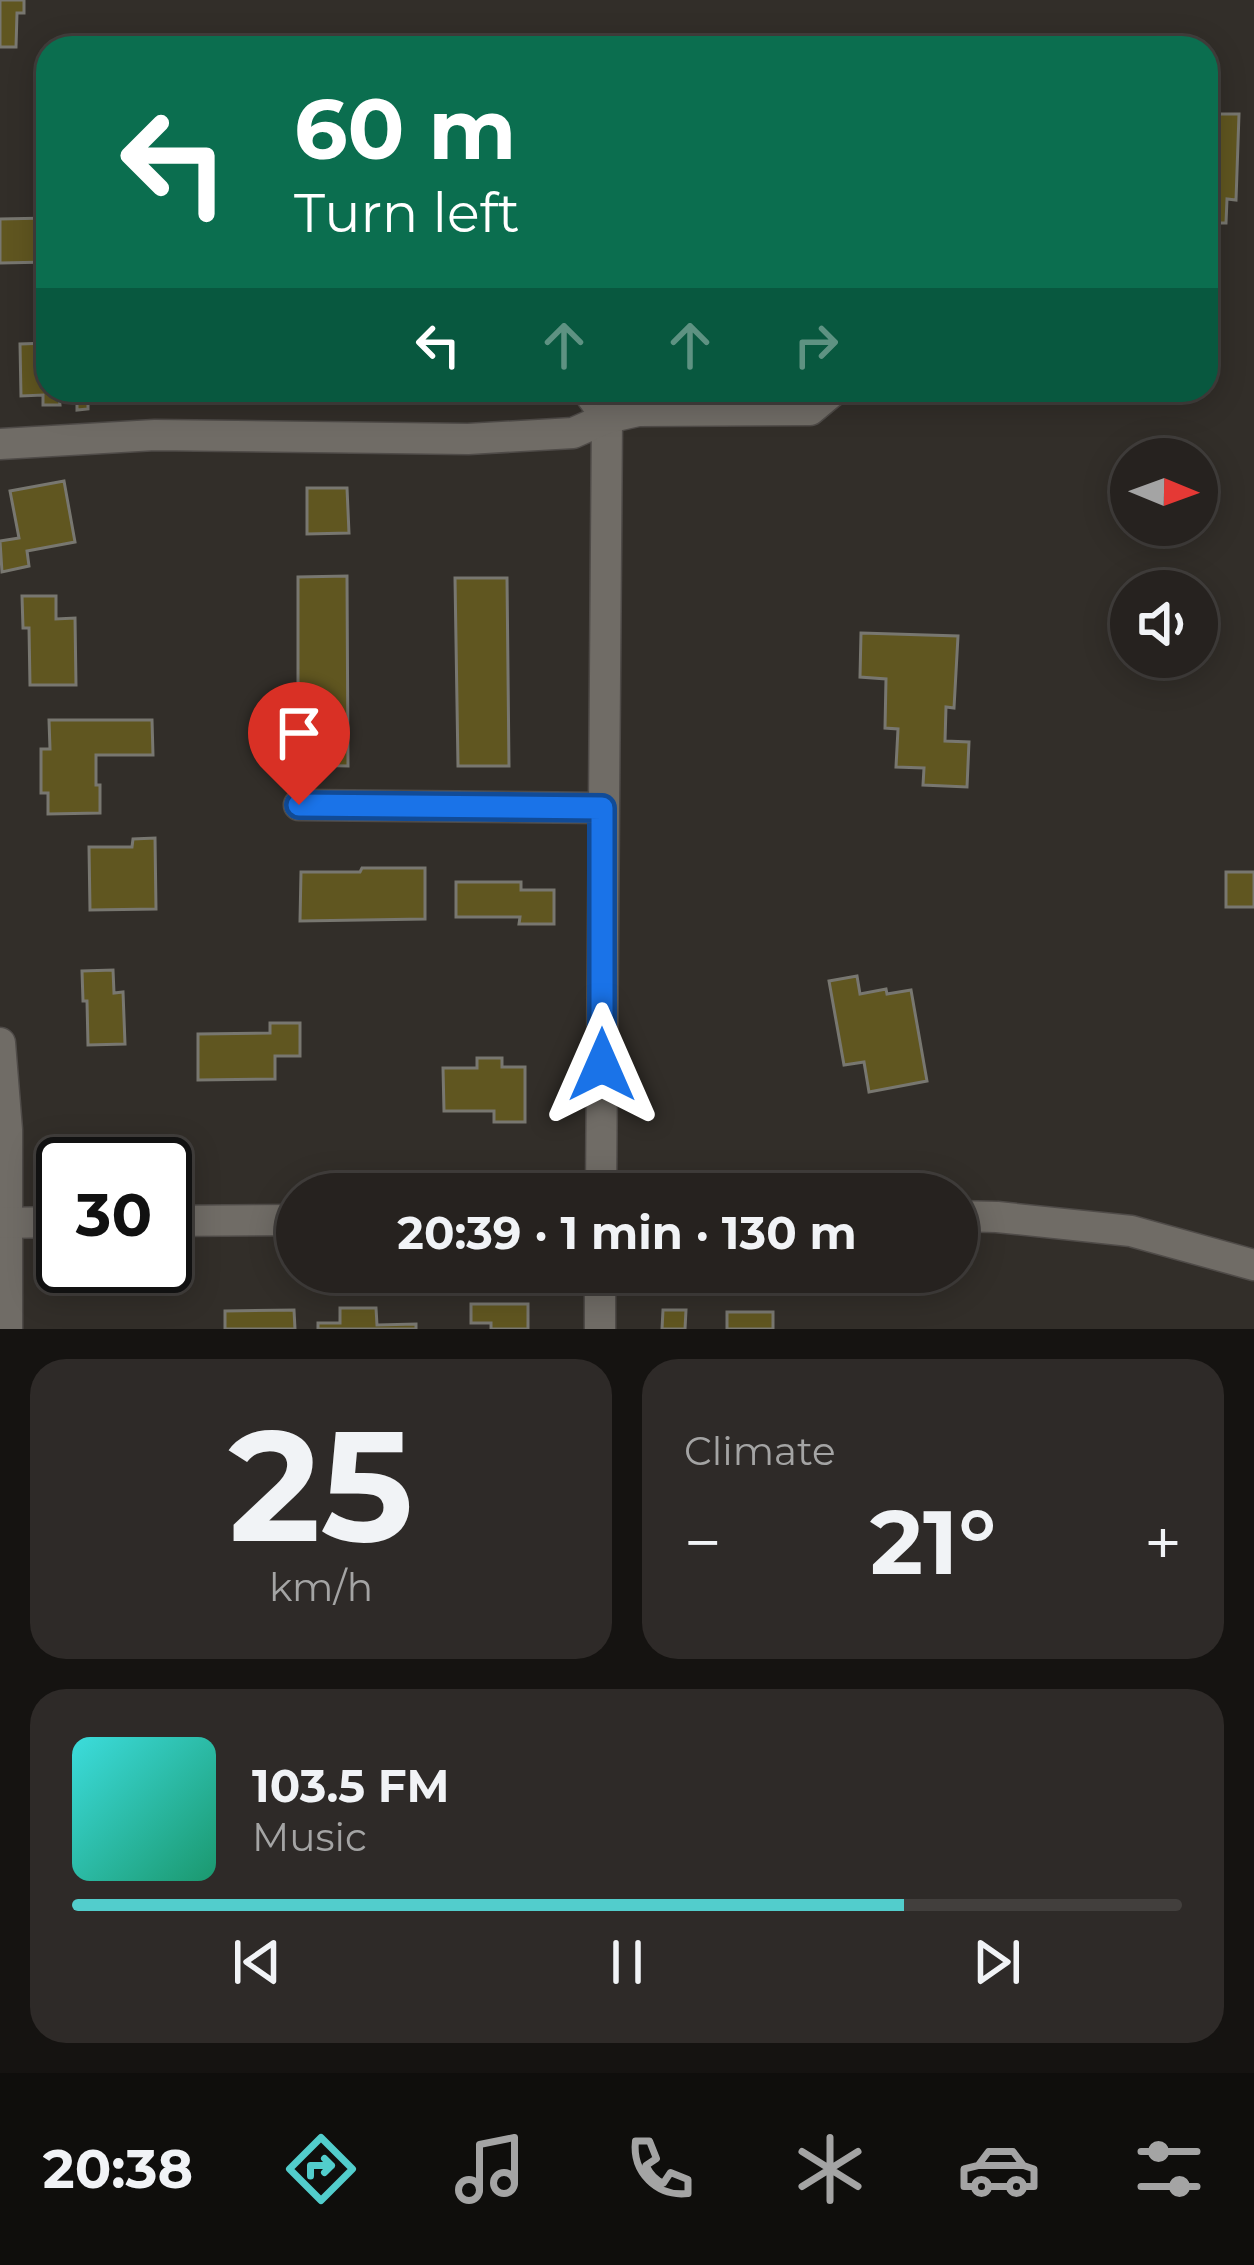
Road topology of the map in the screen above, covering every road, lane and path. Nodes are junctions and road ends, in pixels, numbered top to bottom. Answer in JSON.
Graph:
{"nodes":[{"id":1,"x":596,"y":402,"type":"edge"},
{"id":2,"x":820,"y":402,"type":"edge"},
{"id":3,"x":608,"y":418,"type":"junction"},
{"id":4,"x":0,"y":444,"type":"edge"},
{"id":5,"x":299,"y":805,"type":"dead end"},
{"id":6,"x":602,"y":808,"type":"junction"},
{"id":7,"x":0,"y":1043,"type":"edge"},
{"id":8,"x":601,"y":1173,"type":"edge"},
{"id":9,"x":978,"y":1216,"type":"edge"},
{"id":10,"x":276,"y":1220,"type":"edge"},
{"id":11,"x":192,"y":1221,"type":"edge"},
{"id":12,"x":4,"y":1222,"type":"edge"},
{"id":13,"x":36,"y":1222,"type":"edge"},
{"id":14,"x":1254,"y":1264,"type":"edge"},
{"id":15,"x":600,"y":1293,"type":"edge"},
{"id":16,"x":8,"y":1329,"type":"edge"},
{"id":17,"x":600,"y":1329,"type":"edge"}],
"edges":[{"from":1,"to":3,"type":"street"},
{"from":2,"to":3,"type":"street"},
{"from":3,"to":4,"type":"street"},
{"from":3,"to":6,"type":"street"},
{"from":5,"to":6,"type":"street"},
{"from":6,"to":8,"type":"street"},
{"from":7,"to":12,"type":"street"},
{"from":9,"to":14,"type":"street"},
{"from":10,"to":11,"type":"street"},
{"from":12,"to":13,"type":"street"},
{"from":12,"to":16,"type":"street"},
{"from":15,"to":17,"type":"street"}]}
